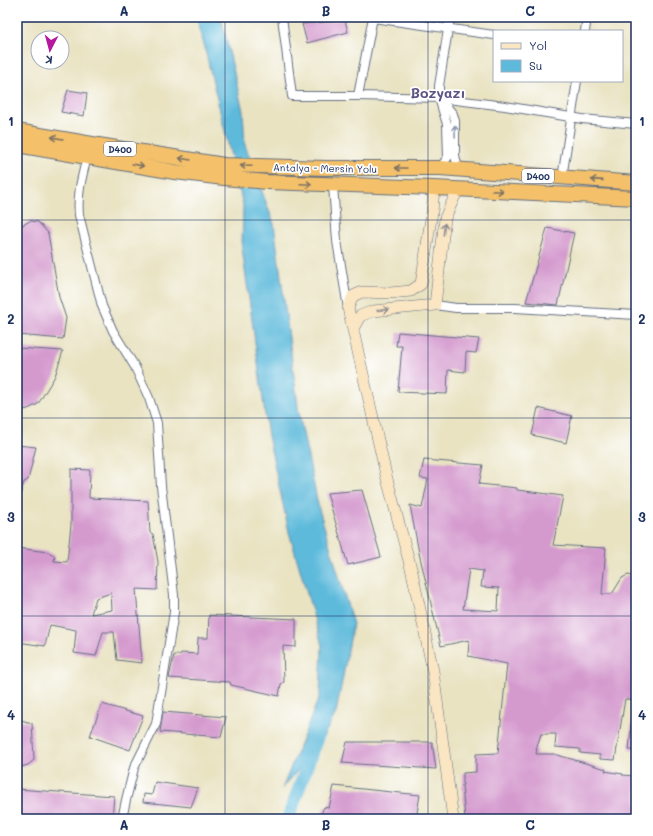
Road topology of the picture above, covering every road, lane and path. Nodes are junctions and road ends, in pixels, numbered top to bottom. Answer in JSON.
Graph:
{"nodes":[{"id":1,"x":282,"y":17,"type":"edge"},
{"id":2,"x":373,"y":17,"type":"edge"},
{"id":3,"x":450,"y":17,"type":"edge"},
{"id":4,"x":587,"y":17,"type":"edge"},
{"id":5,"x":447,"y":29,"type":"junction"},
{"id":6,"x":585,"y":30,"type":"edge"},
{"id":7,"x":493,"y":35,"type":"edge"},
{"id":8,"x":577,"y":82,"type":"edge"},
{"id":9,"x":358,"y":96,"type":"junction"},
{"id":10,"x":439,"y":98,"type":"junction"},
{"id":11,"x":572,"y":117,"type":"junction"},
{"id":12,"x":636,"y":124,"type":"edge"},
{"id":13,"x":17,"y":131,"type":"edge"},
{"id":14,"x":17,"y":145,"type":"edge"},
{"id":15,"x":87,"y":156,"type":"junction"},
{"id":16,"x":440,"y":168,"type":"junction"},
{"id":17,"x":458,"y":169,"type":"junction"},
{"id":18,"x":224,"y":171,"type":"junction"},
{"id":19,"x":562,"y":178,"type":"junction"},
{"id":20,"x":636,"y":183,"type":"edge"},
{"id":21,"x":333,"y":185,"type":"junction"},
{"id":22,"x":434,"y":188,"type":"junction"},
{"id":23,"x":458,"y":189,"type":"junction"},
{"id":24,"x":636,"y":198,"type":"edge"},
{"id":25,"x":435,"y":305,"type":"junction"},
{"id":26,"x":348,"y":308,"type":"junction"},
{"id":27,"x":636,"y":316,"type":"edge"},
{"id":28,"x":353,"y":329,"type":"junction"},
{"id":29,"x":122,"y":819,"type":"edge"},
{"id":30,"x":452,"y":819,"type":"edge"}],
"edges":[{"from":1,"to":9,"type":"street"},
{"from":2,"to":5,"type":"street"},
{"from":2,"to":9,"type":"street"},
{"from":3,"to":5,"type":"street"},
{"from":4,"to":6,"type":"street"},
{"from":5,"to":7,"type":"street"},
{"from":5,"to":10,"type":"street"},
{"from":8,"to":11,"type":"street"},
{"from":9,"to":10,"type":"street"},
{"from":10,"to":11,"type":"street"},
{"from":10,"to":16,"type":"street"},
{"from":17,"to":10,"type":"street","one_way":true},
{"from":11,"to":12,"type":"street"},
{"from":11,"to":19,"type":"street"},
{"from":18,"to":13,"type":"highway","name":"Antalya - Mersin Yolu","number":"D400","one_way":true},
{"from":14,"to":15,"type":"highway","name":"Antalya - Mersin Yolu","number":"D400"},
{"from":15,"to":18,"type":"highway","name":"Antalya - Mersin Yolu","number":"D400","one_way":true},
{"from":15,"to":29,"type":"street"},
{"from":16,"to":17,"type":"highway","name":"Antalya - Mersin Yolu","number":"D400"},
{"from":16,"to":18,"type":"highway","name":"Antalya - Mersin Yolu","number":"D400","one_way":true},
{"from":16,"to":22,"type":"highway"},
{"from":17,"to":19,"type":"highway","name":"Antalya - Mersin Yolu","number":"D400"},
{"from":17,"to":23,"type":"highway"},
{"from":18,"to":21,"type":"highway","name":"Antalya - Mersin Yolu","number":"D400","one_way":true},
{"from":20,"to":19,"type":"highway","name":"Antalya - Mersin Yolu","number":"D400","one_way":true},
{"from":21,"to":22,"type":"highway","name":"Antalya - Mersin Yolu","number":"D400"},
{"from":21,"to":26,"type":"street"},
{"from":22,"to":23,"type":"highway","name":"Antalya - Mersin Yolu","number":"D400"},
{"from":22,"to":26,"type":"street"},
{"from":23,"to":24,"type":"highway","name":"Antalya - Mersin Yolu","number":"D400","one_way":true},
{"from":25,"to":23,"type":"street","one_way":true},
{"from":25,"to":27,"type":"street"},
{"from":28,"to":25,"type":"street","one_way":true},
{"from":26,"to":28,"type":"street"},
{"from":28,"to":30,"type":"street"}]}
